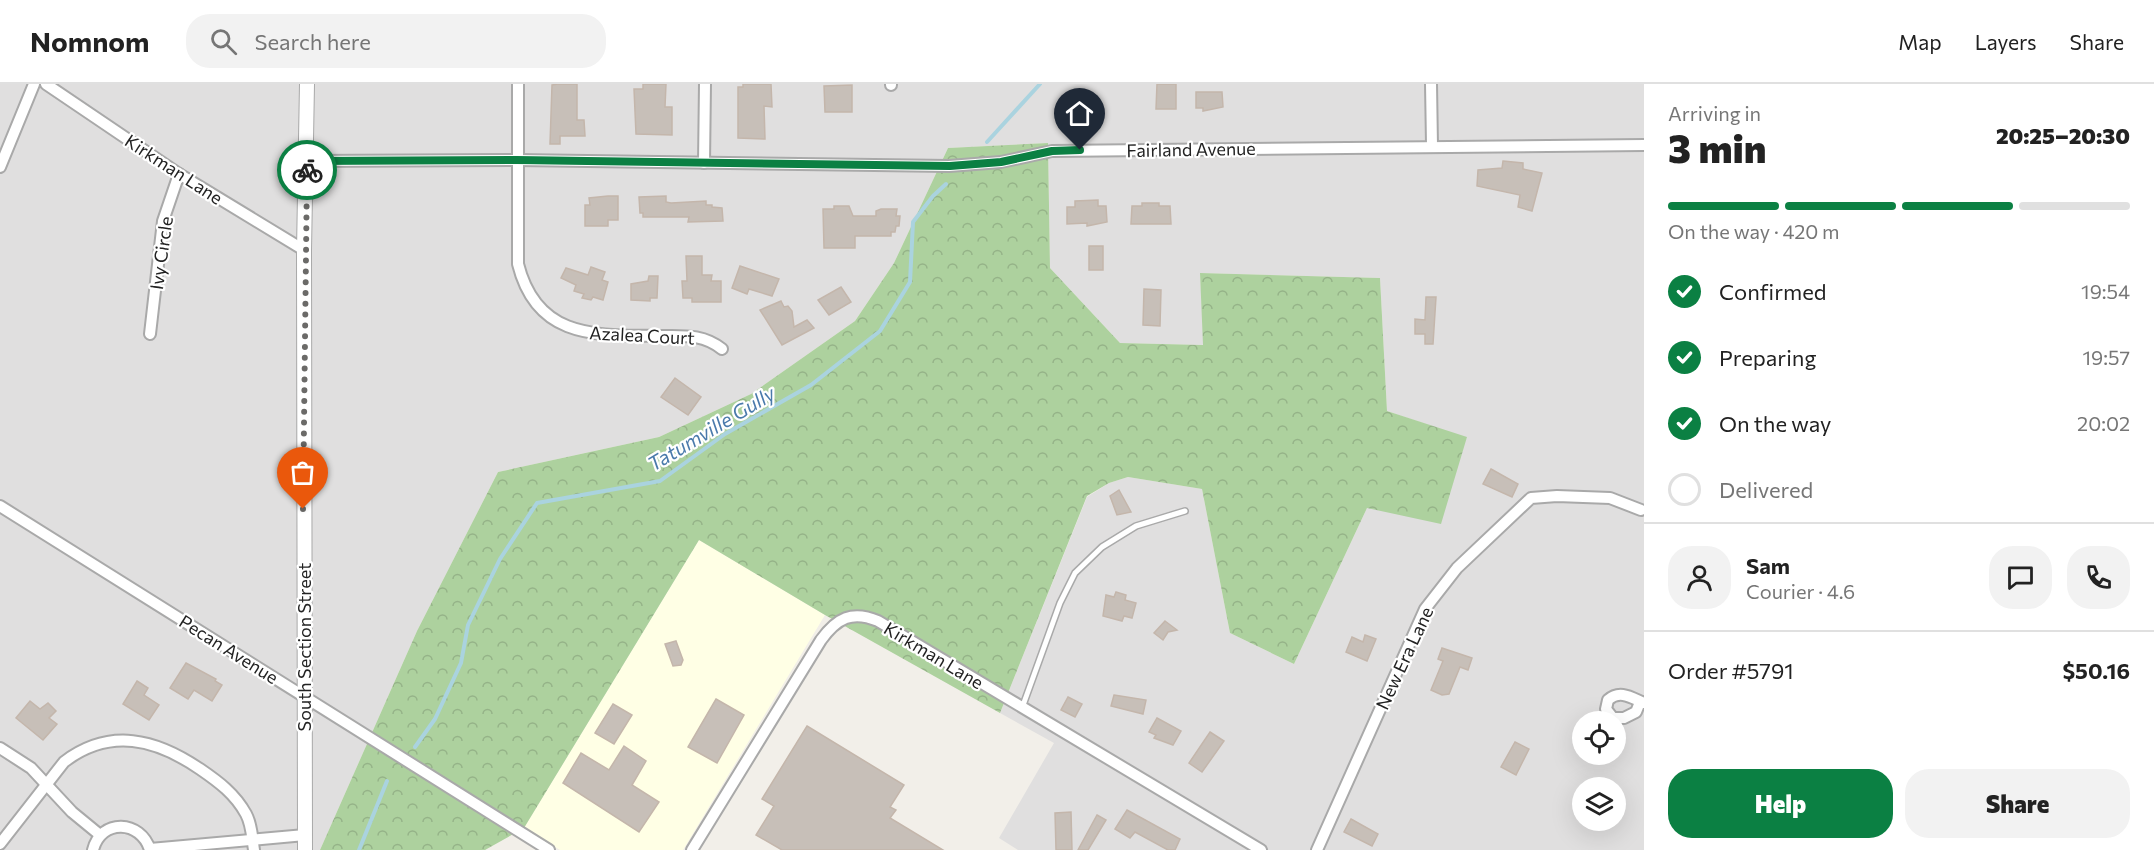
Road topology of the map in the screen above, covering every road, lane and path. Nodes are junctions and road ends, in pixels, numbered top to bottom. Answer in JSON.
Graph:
{"nodes":[{"id":1,"x":34,"y":84,"type":"edge"},
{"id":2,"x":46,"y":84,"type":"edge"},
{"id":3,"x":307,"y":84,"type":"edge"},
{"id":4,"x":518,"y":84,"type":"edge"},
{"id":5,"x":705,"y":84,"type":"edge"},
{"id":6,"x":1431,"y":84,"type":"edge"},
{"id":7,"x":1432,"y":145,"type":"junction"},
{"id":8,"x":1644,"y":145,"type":"edge"},
{"id":9,"x":517,"y":160,"type":"junction"},
{"id":10,"x":307,"y":161,"type":"junction"},
{"id":11,"x":704,"y":163,"type":"junction"},
{"id":12,"x":0,"y":167,"type":"edge"},
{"id":13,"x":179,"y":174,"type":"junction"},
{"id":14,"x":304,"y":250,"type":"junction"},
{"id":15,"x":150,"y":334,"type":"dead end"},
{"id":16,"x":722,"y":349,"type":"dead end"},
{"id":17,"x":0,"y":506,"type":"edge"},
{"id":18,"x":1641,"y":510,"type":"dead end"},
{"id":19,"x":1185,"y":511,"type":"dead end"},
{"id":20,"x":303,"y":697,"type":"junction"},
{"id":21,"x":1021,"y":709,"type":"junction"},
{"id":22,"x":0,"y":748,"type":"edge"},
{"id":23,"x":45,"y":784,"type":"junction"},
{"id":24,"x":100,"y":835,"type":"junction"},
{"id":25,"x":305,"y":835,"type":"junction"},
{"id":26,"x":0,"y":844,"type":"edge"},
{"id":27,"x":253,"y":845,"type":"edge"},
{"id":28,"x":150,"y":849,"type":"edge"},
{"id":29,"x":93,"y":850,"type":"edge"},
{"id":30,"x":305,"y":850,"type":"edge"},
{"id":31,"x":549,"y":850,"type":"edge"},
{"id":32,"x":692,"y":850,"type":"edge"},
{"id":33,"x":1261,"y":850,"type":"edge"},
{"id":34,"x":1317,"y":850,"type":"edge"}],
"edges":[{"from":1,"to":12,"type":"street"},
{"from":2,"to":13,"type":"street","name":"Kirkman Lane"},
{"from":3,"to":10,"type":"street","name":"South Section Street"},
{"from":4,"to":9,"type":"street","name":"Azalea Court"},
{"from":5,"to":11,"type":"street"},
{"from":6,"to":7,"type":"street"},
{"from":7,"to":8,"type":"street","name":"Fairland Avenue"},
{"from":7,"to":11,"type":"street","name":"Fairland Avenue"},
{"from":9,"to":10,"type":"street","name":"Fairland Avenue"},
{"from":9,"to":11,"type":"street","name":"Fairland Avenue"},
{"from":9,"to":16,"type":"street","name":"Azalea Court"},
{"from":10,"to":14,"type":"street","name":"South Section Street"},
{"from":13,"to":14,"type":"street","name":"Kirkman Lane"},
{"from":13,"to":15,"type":"street","name":"Ivy Circle"},
{"from":14,"to":20,"type":"street","name":"South Section Street"},
{"from":17,"to":20,"type":"street","name":"Pecan Avenue"},
{"from":18,"to":34,"type":"street","name":"New Era Lane"},
{"from":19,"to":21,"type":"lane"},
{"from":20,"to":25,"type":"street","name":"South Section Street"},
{"from":20,"to":31,"type":"street","name":"Pecan Avenue"},
{"from":21,"to":32,"type":"street","name":"Kirkman Lane"},
{"from":21,"to":33,"type":"street","name":"Kirkman Lane"},
{"from":22,"to":23,"type":"street"},
{"from":23,"to":24,"type":"street"},
{"from":23,"to":26,"type":"street"},
{"from":23,"to":27,"type":"street"},
{"from":24,"to":28,"type":"street"},
{"from":24,"to":29,"type":"street"},
{"from":25,"to":27,"type":"street"},
{"from":25,"to":30,"type":"street","name":"South Section Street"},
{"from":27,"to":28,"type":"street"}]}
